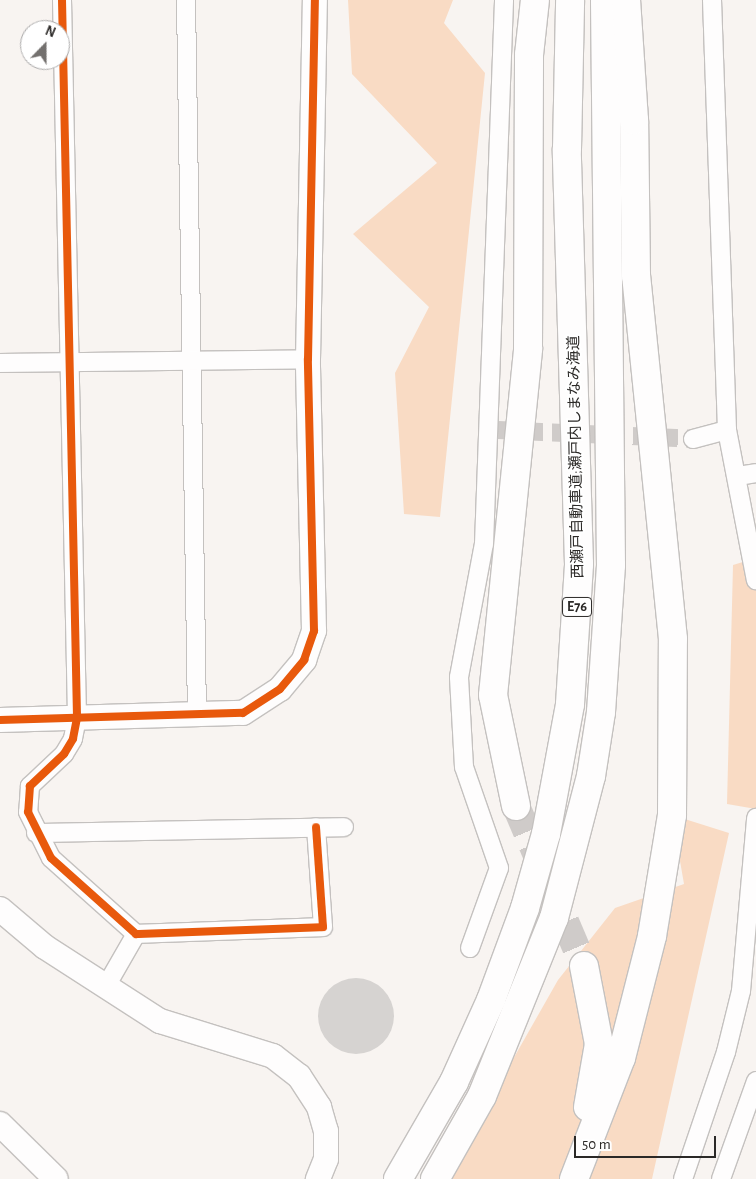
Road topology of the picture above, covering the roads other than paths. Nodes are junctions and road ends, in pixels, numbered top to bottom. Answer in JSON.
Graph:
{"nodes":[{"id":1,"x":62,"y":0,"type":"edge"},
{"id":2,"x":186,"y":0,"type":"edge"},
{"id":3,"x":315,"y":0,"type":"edge"},
{"id":4,"x":504,"y":0,"type":"edge"},
{"id":5,"x":535,"y":0,"type":"edge"},
{"id":6,"x":570,"y":0,"type":"edge"},
{"id":7,"x":605,"y":0,"type":"edge"},
{"id":8,"x":626,"y":0,"type":"edge"},
{"id":9,"x":712,"y":0,"type":"edge"},
{"id":10,"x":308,"y":358,"type":"junction"},
{"id":11,"x":192,"y":360,"type":"junction"},
{"id":12,"x":70,"y":362,"type":"junction"},
{"id":13,"x":0,"y":363,"type":"edge"},
{"id":14,"x":727,"y":430,"type":"junction"},
{"id":15,"x":693,"y":439,"type":"tunnel mouth"},
{"id":16,"x":756,"y":473,"type":"edge"},
{"id":17,"x":738,"y":476,"type":"junction"},
{"id":18,"x":756,"y":580,"type":"edge"},
{"id":19,"x":197,"y":715,"type":"junction"},
{"id":20,"x":77,"y":718,"type":"junction"},
{"id":21,"x":0,"y":720,"type":"edge"},
{"id":22,"x":516,"y":806,"type":"tunnel mouth"},
{"id":23,"x":756,"y":818,"type":"edge"},
{"id":24,"x":344,"y":826,"type":"dead end"},
{"id":25,"x":316,"y":827,"type":"junction"},
{"id":26,"x":36,"y":833,"type":"junction"},
{"id":27,"x":0,"y":910,"type":"edge"},
{"id":28,"x":136,"y":934,"type":"junction"},
{"id":29,"x":470,"y":948,"type":"dead end"},
{"id":30,"x":584,"y":966,"type":"tunnel mouth"},
{"id":31,"x":105,"y":988,"type":"junction"},
{"id":32,"x":756,"y":1081,"type":"edge"},
{"id":33,"x":0,"y":1124,"type":"edge"},
{"id":34,"x":56,"y":1179,"type":"edge"},
{"id":35,"x":318,"y":1179,"type":"edge"},
{"id":36,"x":398,"y":1179,"type":"edge"},
{"id":37,"x":435,"y":1179,"type":"edge"},
{"id":38,"x":562,"y":1179,"type":"edge"},
{"id":39,"x":574,"y":1179,"type":"edge"},
{"id":40,"x":683,"y":1179,"type":"edge"},
{"id":41,"x":721,"y":1179,"type":"edge"}],
"edges":[{"from":1,"to":12,"type":"street"},
{"from":2,"to":11,"type":"street"},
{"from":3,"to":10,"type":"street"},
{"from":4,"to":29,"type":"street"},
{"from":5,"to":22,"type":"highway"},
{"from":6,"to":36,"type":"highway","name":"西瀬戸自動車道;瀬戸内しまなみ海道","number":"E76"},
{"from":7,"to":37,"type":"highway","number":"E76"},
{"from":8,"to":39,"type":"highway"},
{"from":9,"to":14,"type":"street"},
{"from":10,"to":11,"type":"street"},
{"from":10,"to":19,"type":"street"},
{"from":11,"to":12,"type":"street"},
{"from":11,"to":19,"type":"street"},
{"from":12,"to":13,"type":"street"},
{"from":12,"to":20,"type":"street"},
{"from":14,"to":15,"type":"street"},
{"from":14,"to":17,"type":"street"},
{"from":16,"to":17,"type":"street"},
{"from":17,"to":18,"type":"street"},
{"from":19,"to":20,"type":"street"},
{"from":20,"to":21,"type":"street"},
{"from":20,"to":26,"type":"street"},
{"from":23,"to":40,"type":"street"},
{"from":24,"to":25,"type":"street"},
{"from":25,"to":26,"type":"street"},
{"from":25,"to":28,"type":"street"},
{"from":26,"to":28,"type":"street"},
{"from":27,"to":31,"type":"street"},
{"from":28,"to":31,"type":"street"},
{"from":30,"to":38,"type":"highway"},
{"from":31,"to":35,"type":"street"},
{"from":32,"to":41,"type":"street"},
{"from":33,"to":34,"type":"street"}]}
